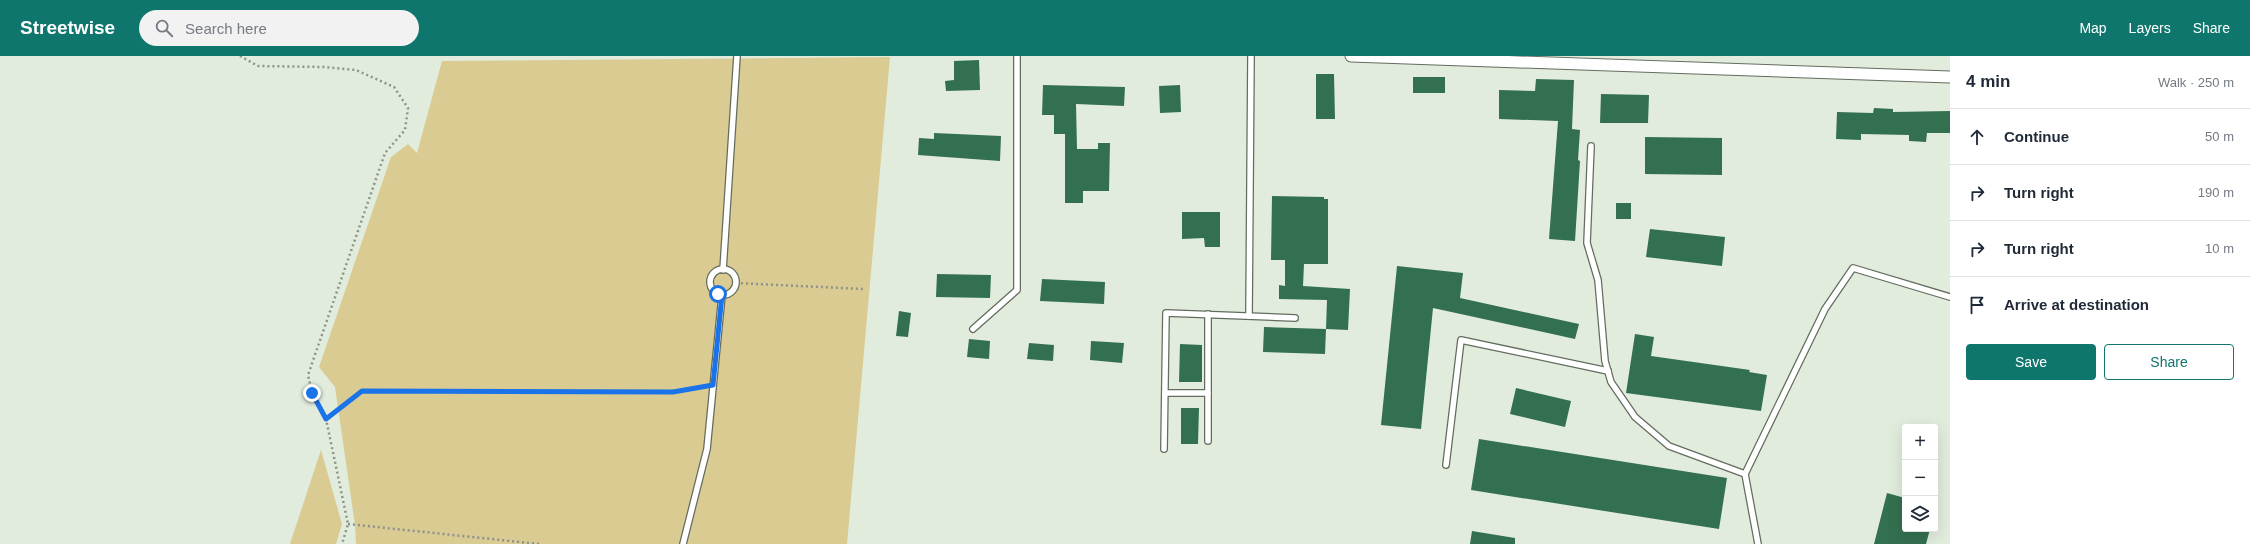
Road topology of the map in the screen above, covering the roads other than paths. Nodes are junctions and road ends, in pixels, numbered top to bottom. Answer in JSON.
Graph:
{"nodes":[{"id":1,"x":737,"y":56,"type":"edge"},
{"id":2,"x":1018,"y":56,"type":"edge"},
{"id":3,"x":1251,"y":56,"type":"edge"},
{"id":4,"x":1351,"y":56,"type":"edge"},
{"id":5,"x":1468,"y":58,"type":"edge"},
{"id":6,"x":1950,"y":77,"type":"edge"},
{"id":7,"x":1591,"y":146,"type":"dead end"},
{"id":8,"x":723,"y":270,"type":"junction"},
{"id":9,"x":722,"y":295,"type":"junction"},
{"id":10,"x":1950,"y":297,"type":"edge"},
{"id":11,"x":1208,"y":314,"type":"junction"},
{"id":12,"x":1249,"y":316,"type":"junction"},
{"id":13,"x":1295,"y":318,"type":"dead end"},
{"id":14,"x":973,"y":329,"type":"dead end"},
{"id":15,"x":1608,"y":371,"type":"junction"},
{"id":16,"x":1165,"y":393,"type":"junction"},
{"id":17,"x":1208,"y":393,"type":"junction"},
{"id":18,"x":1208,"y":441,"type":"dead end"},
{"id":19,"x":1164,"y":449,"type":"dead end"},
{"id":20,"x":1446,"y":465,"type":"dead end"},
{"id":21,"x":1746,"y":474,"type":"junction"},
{"id":22,"x":683,"y":544,"type":"edge"},
{"id":23,"x":1758,"y":544,"type":"edge"}],
"edges":[{"from":1,"to":8,"type":"lane"},
{"from":2,"to":14,"type":"lane"},
{"from":3,"to":12,"type":"lane"},
{"from":4,"to":5,"type":"street"},
{"from":5,"to":6,"type":"street"},
{"from":7,"to":15,"type":"lane"},
{"from":8,"to":9,"type":"lane"},
{"from":8,"to":9,"type":"lane"},
{"from":9,"to":22,"type":"lane"},
{"from":10,"to":21,"type":"lane"},
{"from":11,"to":12,"type":"lane"},
{"from":11,"to":16,"type":"lane"},
{"from":11,"to":17,"type":"lane"},
{"from":12,"to":13,"type":"lane"},
{"from":15,"to":20,"type":"lane"},
{"from":15,"to":21,"type":"lane"},
{"from":16,"to":17,"type":"lane"},
{"from":16,"to":19,"type":"lane"},
{"from":17,"to":18,"type":"lane"},
{"from":21,"to":23,"type":"lane"}]}
